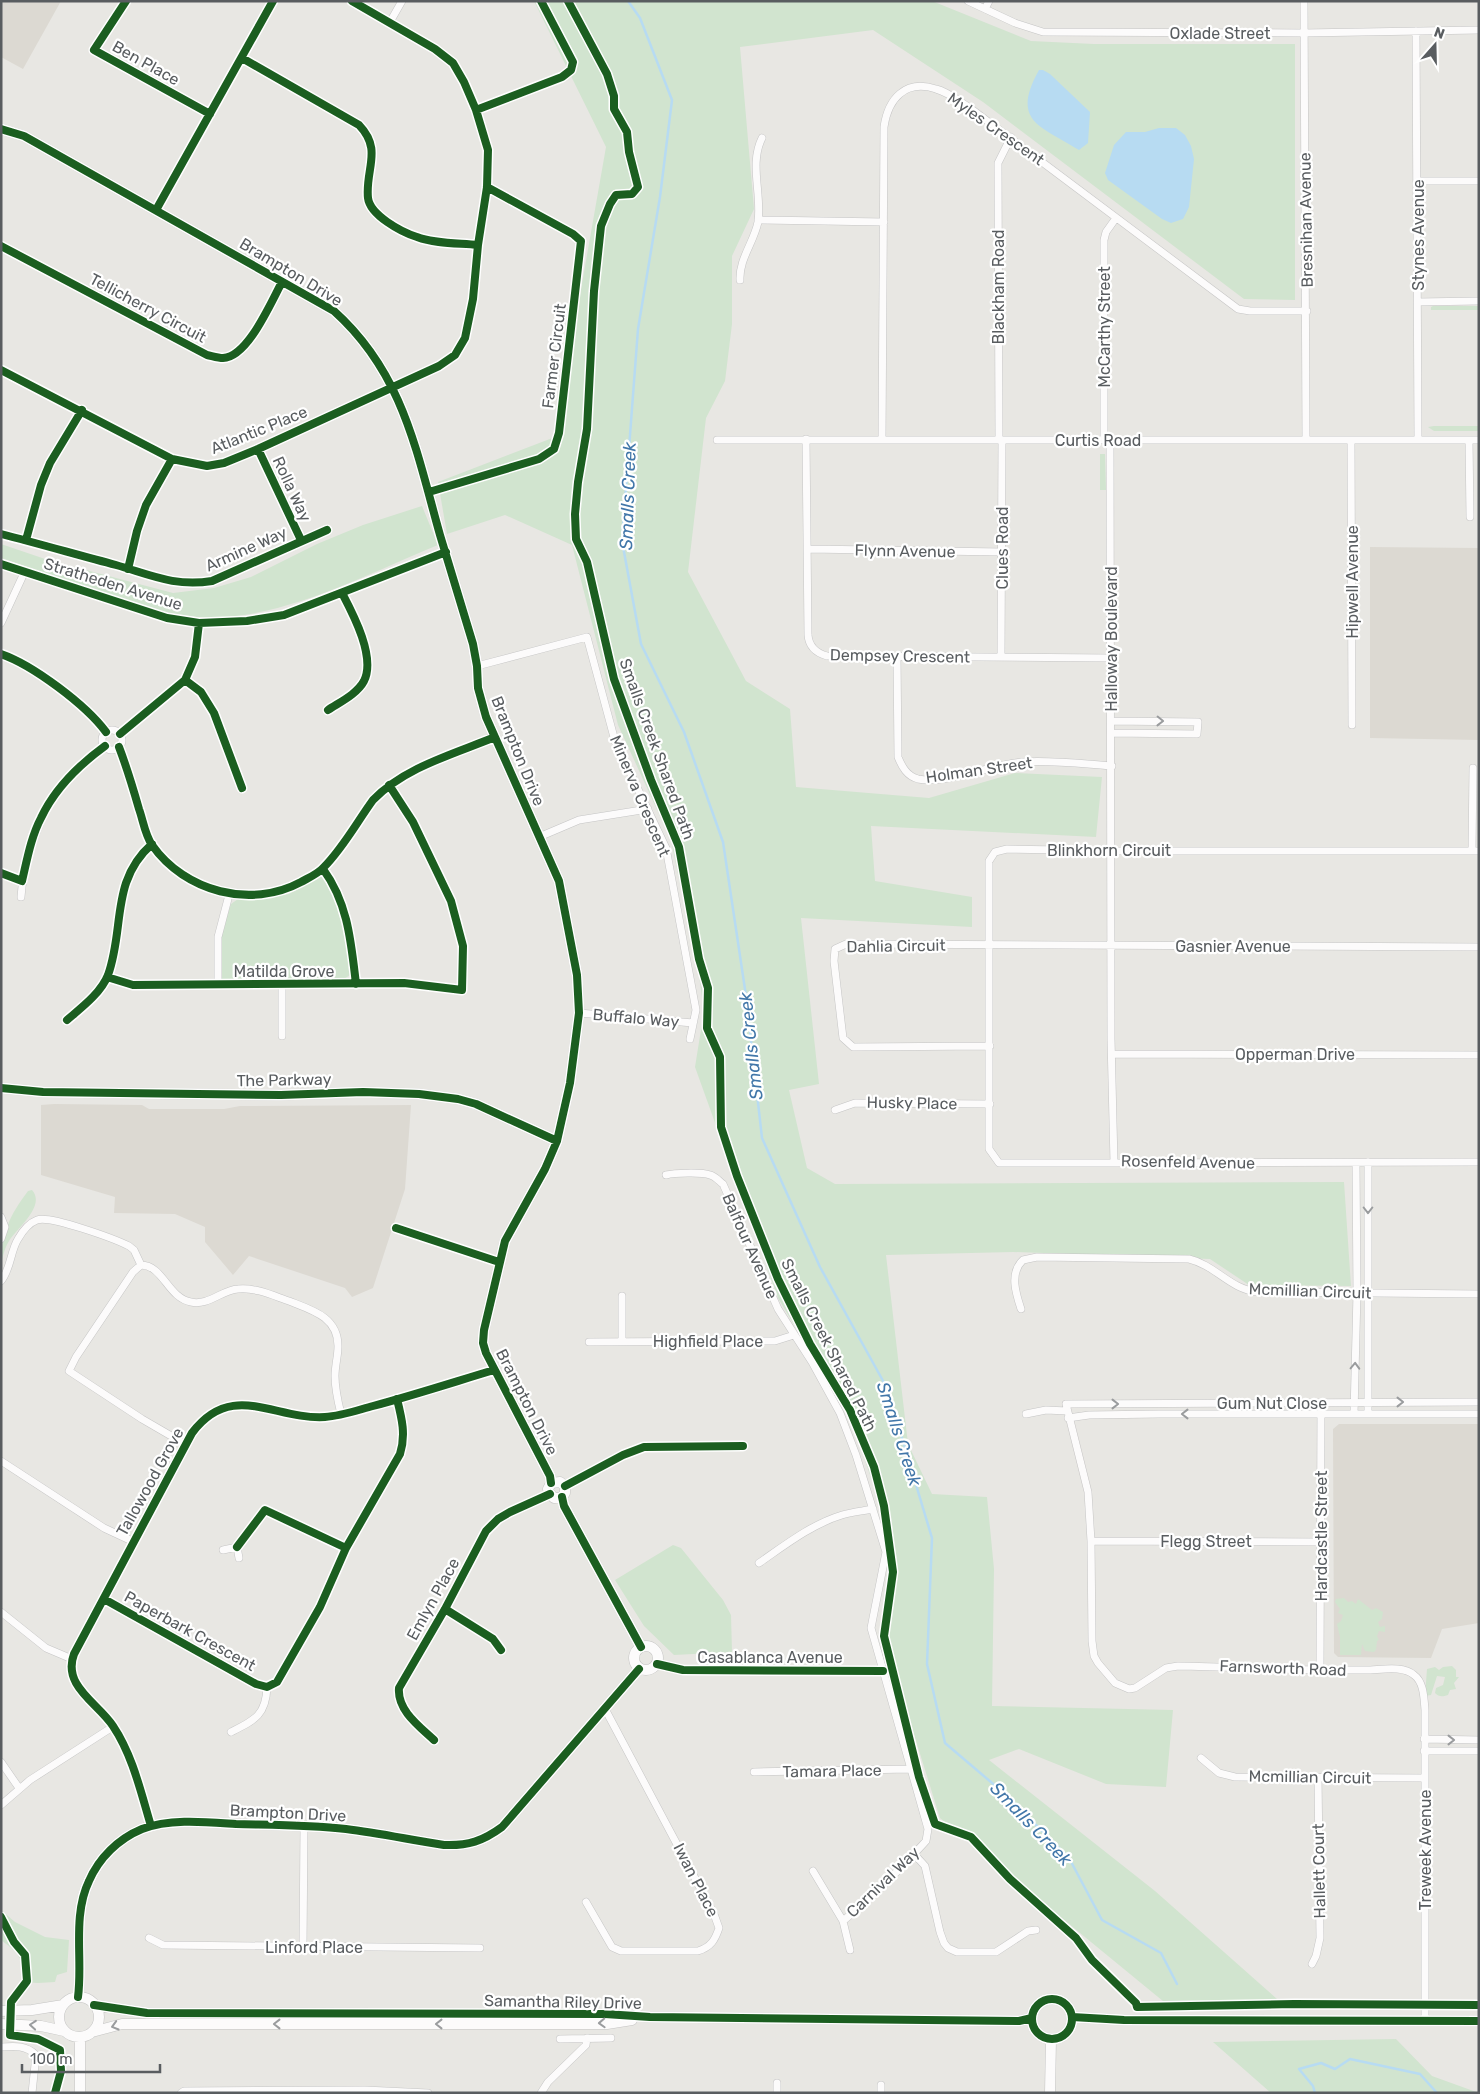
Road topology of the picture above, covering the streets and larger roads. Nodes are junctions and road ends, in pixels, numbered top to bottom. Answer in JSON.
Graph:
{"nodes":[{"id":1,"x":126,"y":1,"type":"edge"},
{"id":2,"x":273,"y":1,"type":"edge"},
{"id":3,"x":352,"y":1,"type":"edge"},
{"id":4,"x":402,"y":1,"type":"edge"},
{"id":5,"x":541,"y":1,"type":"edge"},
{"id":6,"x":968,"y":1,"type":"edge"},
{"id":7,"x":989,"y":1,"type":"edge"},
{"id":8,"x":1304,"y":1,"type":"edge"},
{"id":9,"x":986,"y":9,"type":"junction"},
{"id":10,"x":390,"y":22,"type":"junction"},
{"id":11,"x":1479,"y":30,"type":"edge"},
{"id":12,"x":1416,"y":31,"type":"junction"},
{"id":13,"x":1304,"y":33,"type":"junction"},
{"id":14,"x":242,"y":58,"type":"junction"},
{"id":15,"x":476,"y":110,"type":"junction"},
{"id":16,"x":210,"y":114,"type":"junction"},
{"id":17,"x":1,"y":129,"type":"edge"},
{"id":18,"x":1011,"y":137,"type":"junction"},
{"id":19,"x":762,"y":138,"type":"dead end"},
{"id":20,"x":1418,"y":181,"type":"junction"},
{"id":21,"x":1479,"y":181,"type":"edge"},
{"id":22,"x":487,"y":187,"type":"junction"},
{"id":23,"x":156,"y":210,"type":"junction"},
{"id":24,"x":1116,"y":218,"type":"junction"},
{"id":25,"x":758,"y":220,"type":"junction"},
{"id":26,"x":884,"y":222,"type":"junction"},
{"id":27,"x":478,"y":245,"type":"junction"},
{"id":28,"x":1,"y":246,"type":"edge"},
{"id":29,"x":740,"y":280,"type":"dead end"},
{"id":30,"x":282,"y":282,"type":"junction"},
{"id":31,"x":1479,"y":301,"type":"edge"},
{"id":32,"x":1418,"y":302,"type":"junction"},
{"id":33,"x":1307,"y":311,"type":"junction"},
{"id":34,"x":1,"y":370,"type":"edge"},
{"id":35,"x":393,"y":387,"type":"junction"},
{"id":36,"x":82,"y":410,"type":"junction"},
{"id":37,"x":882,"y":439,"type":"junction"},
{"id":38,"x":1418,"y":439,"type":"junction"},
{"id":39,"x":717,"y":440,"type":"dead end"},
{"id":40,"x":806,"y":440,"type":"junction"},
{"id":41,"x":1000,"y":440,"type":"junction"},
{"id":42,"x":1107,"y":440,"type":"junction"},
{"id":43,"x":1306,"y":440,"type":"junction"},
{"id":44,"x":1351,"y":440,"type":"junction"},
{"id":45,"x":1469,"y":440,"type":"junction"},
{"id":46,"x":1479,"y":440,"type":"edge"},
{"id":47,"x":258,"y":449,"type":"junction"},
{"id":48,"x":172,"y":459,"type":"junction"},
{"id":49,"x":429,"y":492,"type":"junction"},
{"id":50,"x":1470,"y":517,"type":"dead end"},
{"id":51,"x":327,"y":530,"type":"dead end"},
{"id":52,"x":1,"y":534,"type":"edge"},
{"id":53,"x":26,"y":540,"type":"junction"},
{"id":54,"x":301,"y":540,"type":"junction"},
{"id":55,"x":808,"y":549,"type":"junction"},
{"id":56,"x":446,"y":552,"type":"junction"},
{"id":57,"x":1002,"y":552,"type":"junction"},
{"id":58,"x":1,"y":564,"type":"edge"},
{"id":59,"x":128,"y":568,"type":"junction"},
{"id":60,"x":25,"y":571,"type":"junction"},
{"id":61,"x":342,"y":593,"type":"junction"},
{"id":62,"x":1,"y":623,"type":"edge"},
{"id":63,"x":199,"y":623,"type":"junction"},
{"id":64,"x":1,"y":654,"type":"edge"},
{"id":65,"x":897,"y":657,"type":"junction"},
{"id":66,"x":1001,"y":657,"type":"junction"},
{"id":67,"x":1110,"y":658,"type":"junction"},
{"id":68,"x":478,"y":666,"type":"junction"},
{"id":69,"x":184,"y":680,"type":"junction"},
{"id":70,"x":328,"y":710,"type":"dead end"},
{"id":71,"x":1111,"y":721,"type":"junction"},
{"id":72,"x":1352,"y":725,"type":"dead end"},
{"id":73,"x":106,"y":732,"type":"junction"},
{"id":74,"x":1111,"y":733,"type":"junction"},
{"id":75,"x":120,"y":734,"type":"junction"},
{"id":76,"x":496,"y":737,"type":"junction"},
{"id":77,"x":105,"y":746,"type":"junction"},
{"id":78,"x":119,"y":747,"type":"junction"},
{"id":79,"x":1112,"y":766,"type":"junction"},
{"id":80,"x":1473,"y":768,"type":"dead end"},
{"id":81,"x":389,"y":785,"type":"junction"},
{"id":82,"x":242,"y":788,"type":"dead end"},
{"id":83,"x":648,"y":809,"type":"junction"},
{"id":84,"x":539,"y":837,"type":"junction"},
{"id":85,"x":152,"y":844,"type":"junction"},
{"id":86,"x":1112,"y":850,"type":"junction"},
{"id":87,"x":1476,"y":851,"type":"edge"},
{"id":88,"x":322,"y":869,"type":"junction"},
{"id":89,"x":1,"y":874,"type":"edge"},
{"id":90,"x":22,"y":880,"type":"junction"},
{"id":91,"x":229,"y":895,"type":"junction"},
{"id":92,"x":20,"y":897,"type":"dead end"},
{"id":93,"x":1112,"y":945,"type":"junction"},
{"id":94,"x":988,"y":946,"type":"junction"},
{"id":95,"x":1479,"y":947,"type":"edge"},
{"id":96,"x":107,"y":976,"type":"junction"},
{"id":97,"x":356,"y":984,"type":"junction"},
{"id":98,"x":218,"y":985,"type":"junction"},
{"id":99,"x":282,"y":985,"type":"junction"},
{"id":100,"x":579,"y":1013,"type":"junction"},
{"id":101,"x":67,"y":1020,"type":"dead end"},
{"id":102,"x":693,"y":1023,"type":"junction"},
{"id":103,"x":282,"y":1036,"type":"dead end"},
{"id":104,"x":690,"y":1038,"type":"dead end"},
{"id":105,"x":990,"y":1046,"type":"junction"},
{"id":106,"x":1112,"y":1054,"type":"junction"},
{"id":107,"x":1479,"y":1055,"type":"edge"},
{"id":108,"x":1,"y":1088,"type":"edge"},
{"id":109,"x":990,"y":1104,"type":"junction"},
{"id":110,"x":835,"y":1110,"type":"dead end"},
{"id":111,"x":557,"y":1141,"type":"junction"},
{"id":112,"x":1368,"y":1162,"type":"junction"},
{"id":113,"x":1479,"y":1162,"type":"edge"},
{"id":114,"x":1114,"y":1163,"type":"junction"},
{"id":115,"x":1356,"y":1163,"type":"junction"},
{"id":116,"x":666,"y":1175,"type":"dead end"},
{"id":117,"x":1,"y":1217,"type":"edge"},
{"id":118,"x":396,"y":1228,"type":"dead end"},
{"id":119,"x":1,"y":1239,"type":"edge"},
{"id":120,"x":499,"y":1262,"type":"junction"},
{"id":121,"x":141,"y":1265,"type":"junction"},
{"id":122,"x":1,"y":1281,"type":"edge"},
{"id":123,"x":1357,"y":1293,"type":"junction"},
{"id":124,"x":1367,"y":1293,"type":"junction"},
{"id":125,"x":1479,"y":1294,"type":"edge"},
{"id":126,"x":622,"y":1296,"type":"dead end"},
{"id":127,"x":1021,"y":1309,"type":"dead end"},
{"id":128,"x":794,"y":1335,"type":"junction"},
{"id":129,"x":589,"y":1342,"type":"dead end"},
{"id":130,"x":622,"y":1342,"type":"junction"},
{"id":131,"x":494,"y":1370,"type":"junction"},
{"id":132,"x":397,"y":1399,"type":"junction"},
{"id":133,"x":1367,"y":1401,"type":"junction"},
{"id":134,"x":1354,"y":1402,"type":"junction"},
{"id":135,"x":1479,"y":1402,"type":"edge"},
{"id":136,"x":1321,"y":1403,"type":"junction"},
{"id":137,"x":1067,"y":1411,"type":"junction"},
{"id":138,"x":341,"y":1414,"type":"junction"},
{"id":139,"x":1026,"y":1414,"type":"dead end"},
{"id":140,"x":1354,"y":1414,"type":"junction"},
{"id":141,"x":1368,"y":1414,"type":"junction"},
{"id":142,"x":1479,"y":1414,"type":"edge"},
{"id":143,"x":1321,"y":1415,"type":"junction"},
{"id":144,"x":185,"y":1444,"type":"junction"},
{"id":145,"x":743,"y":1446,"type":"dead end"},
{"id":146,"x":1,"y":1461,"type":"edge"},
{"id":147,"x":551,"y":1483,"type":"junction"},
{"id":148,"x":565,"y":1486,"type":"junction"},
{"id":149,"x":550,"y":1494,"type":"junction"},
{"id":150,"x":562,"y":1497,"type":"junction"},
{"id":151,"x":873,"y":1509,"type":"junction"},
{"id":152,"x":132,"y":1541,"type":"junction"},
{"id":153,"x":1091,"y":1541,"type":"junction"},
{"id":154,"x":1321,"y":1542,"type":"junction"},
{"id":155,"x":237,"y":1546,"type":"junction"},
{"id":156,"x":346,"y":1548,"type":"junction"},
{"id":157,"x":223,"y":1550,"type":"dead end"},
{"id":158,"x":239,"y":1558,"type":"dead end"},
{"id":159,"x":760,"y":1563,"type":"dead end"},
{"id":160,"x":104,"y":1599,"type":"junction"},
{"id":161,"x":445,"y":1609,"type":"junction"},
{"id":162,"x":1,"y":1612,"type":"edge"},
{"id":163,"x":641,"y":1647,"type":"junction"},
{"id":164,"x":501,"y":1650,"type":"dead end"},
{"id":165,"x":72,"y":1659,"type":"junction"},
{"id":166,"x":657,"y":1664,"type":"junction"},
{"id":167,"x":639,"y":1669,"type":"junction"},
{"id":168,"x":1320,"y":1669,"type":"junction"},
{"id":169,"x":883,"y":1671,"type":"junction"},
{"id":170,"x":1418,"y":1679,"type":"joint"},
{"id":171,"x":267,"y":1687,"type":"junction"},
{"id":172,"x":604,"y":1707,"type":"junction"},
{"id":173,"x":114,"y":1726,"type":"junction"},
{"id":174,"x":231,"y":1732,"type":"dead end"},
{"id":175,"x":1424,"y":1739,"type":"junction"},
{"id":176,"x":434,"y":1740,"type":"dead end"},
{"id":177,"x":1479,"y":1740,"type":"edge"},
{"id":178,"x":1424,"y":1751,"type":"junction"},
{"id":179,"x":1479,"y":1751,"type":"edge"},
{"id":180,"x":1201,"y":1758,"type":"dead end"},
{"id":181,"x":1,"y":1762,"type":"edge"},
{"id":182,"x":910,"y":1769,"type":"junction"},
{"id":183,"x":754,"y":1772,"type":"dead end"},
{"id":184,"x":1318,"y":1777,"type":"junction"},
{"id":185,"x":1425,"y":1778,"type":"junction"},
{"id":186,"x":19,"y":1788,"type":"junction"},
{"id":187,"x":1,"y":1805,"type":"edge"},
{"id":188,"x":151,"y":1826,"type":"junction"},
{"id":189,"x":304,"y":1827,"type":"junction"},
{"id":190,"x":914,"y":1854,"type":"junction"},
{"id":191,"x":813,"y":1871,"type":"dead end"},
{"id":192,"x":586,"y":1902,"type":"dead end"},
{"id":193,"x":843,"y":1921,"type":"junction"},
{"id":194,"x":1036,"y":1930,"type":"dead end"},
{"id":195,"x":150,"y":1938,"type":"dead end"},
{"id":196,"x":303,"y":1947,"type":"junction"},
{"id":197,"x":480,"y":1948,"type":"dead end"},
{"id":198,"x":850,"y":1950,"type":"dead end"},
{"id":199,"x":1312,"y":1964,"type":"dead end"},
{"id":200,"x":78,"y":1997,"type":"junction"},
{"id":201,"x":63,"y":2005,"type":"junction"},
{"id":202,"x":94,"y":2005,"type":"junction"},
{"id":203,"x":1,"y":2011,"type":"edge"},
{"id":204,"x":650,"y":2017,"type":"junction"},
{"id":205,"x":1072,"y":2017,"type":"junction"},
{"id":206,"x":1032,"y":2018,"type":"junction"},
{"id":207,"x":1425,"y":2021,"type":"junction"},
{"id":208,"x":1479,"y":2021,"type":"edge"},
{"id":209,"x":1,"y":2024,"type":"edge"},
{"id":210,"x":64,"y":2031,"type":"junction"},
{"id":211,"x":92,"y":2032,"type":"junction"},
{"id":212,"x":80,"y":2037,"type":"junction"},
{"id":213,"x":587,"y":2038,"type":"junction"},
{"id":214,"x":611,"y":2038,"type":"dead end"},
{"id":215,"x":560,"y":2039,"type":"dead end"},
{"id":216,"x":1051,"y":2039,"type":"junction"},
{"id":217,"x":1,"y":2047,"type":"edge"},
{"id":218,"x":777,"y":2083,"type":"dead end"},
{"id":219,"x":287,"y":2092,"type":"edge"},
{"id":220,"x":32,"y":2093,"type":"edge"},
{"id":221,"x":80,"y":2093,"type":"edge"},
{"id":222,"x":181,"y":2093,"type":"edge"},
{"id":223,"x":428,"y":2093,"type":"edge"},
{"id":224,"x":541,"y":2093,"type":"edge"},
{"id":225,"x":777,"y":2093,"type":"edge"},
{"id":226,"x":1050,"y":2093,"type":"edge"}],
"edges":[{"from":1,"to":16,"type":"street","name":"Ben Place"},
{"from":2,"to":14,"type":"street"},
{"from":3,"to":10,"type":"street","name":"Atlantic Place"},
{"from":4,"to":10,"type":"street"},
{"from":5,"to":15,"type":"street"},
{"from":6,"to":9,"type":"street","name":"Oxlade Street"},
{"from":7,"to":9,"type":"street"},
{"from":8,"to":13,"type":"street","name":"Bresnihan Avenue"},
{"from":9,"to":13,"type":"street","name":"Oxlade Street"},
{"from":10,"to":15,"type":"street","name":"Atlantic Place"},
{"from":11,"to":12,"type":"street","name":"Oxlade Street"},
{"from":12,"to":13,"type":"street","name":"Oxlade Street"},
{"from":12,"to":20,"type":"street","name":"Stynes Avenue"},
{"from":13,"to":33,"type":"street","name":"Bresnihan Avenue"},
{"from":14,"to":16,"type":"street"},
{"from":14,"to":27,"type":"street"},
{"from":15,"to":22,"type":"street","name":"Atlantic Place"},
{"from":16,"to":23,"type":"street"},
{"from":17,"to":23,"type":"street","name":"Brampton Drive"},
{"from":18,"to":24,"type":"street","name":"Myles Crescent"},
{"from":18,"to":26,"type":"street","name":"Myles Crescent"},
{"from":18,"to":41,"type":"street","name":"Blackham Road"},
{"from":19,"to":25,"type":"street"},
{"from":20,"to":21,"type":"street"},
{"from":20,"to":32,"type":"street","name":"Stynes Avenue"},
{"from":22,"to":27,"type":"street","name":"Atlantic Place"},
{"from":22,"to":49,"type":"street","name":"Farmer Circuit"},
{"from":23,"to":30,"type":"street","name":"Brampton Drive"},
{"from":24,"to":33,"type":"street","name":"Myles Crescent"},
{"from":24,"to":42,"type":"street","name":"McCarthy Street"},
{"from":25,"to":26,"type":"street"},
{"from":25,"to":29,"type":"street"},
{"from":26,"to":37,"type":"street","name":"Myles Crescent"},
{"from":27,"to":35,"type":"street","name":"Atlantic Place"},
{"from":28,"to":30,"type":"street","name":"Tellicherry Circuit"},
{"from":30,"to":35,"type":"street","name":"Brampton Drive"},
{"from":31,"to":32,"type":"street"},
{"from":32,"to":38,"type":"street","name":"Stynes Avenue"},
{"from":33,"to":43,"type":"street","name":"Bresnihan Avenue"},
{"from":34,"to":36,"type":"street","name":"Atlantic Place"},
{"from":35,"to":47,"type":"street","name":"Atlantic Place"},
{"from":35,"to":49,"type":"street","name":"Brampton Drive"},
{"from":36,"to":48,"type":"street","name":"Atlantic Place"},
{"from":36,"to":53,"type":"street"},
{"from":37,"to":40,"type":"street","name":"Curtis Road"},
{"from":37,"to":41,"type":"street","name":"Curtis Road"},
{"from":38,"to":44,"type":"street","name":"Curtis Road"},
{"from":38,"to":45,"type":"street","name":"Curtis Road"},
{"from":39,"to":40,"type":"street","name":"Curtis Road"},
{"from":40,"to":55,"type":"street","name":"Dempsey Crescent"},
{"from":41,"to":42,"type":"street","name":"Curtis Road"},
{"from":41,"to":57,"type":"street","name":"Clues Road"},
{"from":42,"to":43,"type":"street","name":"Curtis Road"},
{"from":42,"to":67,"type":"street","name":"Halloway Boulevard"},
{"from":43,"to":44,"type":"street","name":"Curtis Road"},
{"from":44,"to":72,"type":"street","name":"Hipwell Avenue"},
{"from":45,"to":46,"type":"street","name":"Curtis Road"},
{"from":45,"to":50,"type":"street"},
{"from":47,"to":48,"type":"street","name":"Atlantic Place"},
{"from":47,"to":54,"type":"street","name":"Rolla Way"},
{"from":48,"to":59,"type":"street"},
{"from":49,"to":56,"type":"street","name":"Brampton Drive"},
{"from":51,"to":54,"type":"street","name":"Armine Way"},
{"from":52,"to":53,"type":"street","name":"Armine Way"},
{"from":53,"to":59,"type":"street","name":"Armine Way"},
{"from":54,"to":59,"type":"street","name":"Armine Way"},
{"from":55,"to":57,"type":"street","name":"Flynn Avenue"},
{"from":55,"to":65,"type":"street","name":"Dempsey Crescent"},
{"from":56,"to":61,"type":"street","name":"Stratheden Avenue"},
{"from":56,"to":68,"type":"street","name":"Brampton Drive"},
{"from":57,"to":66,"type":"street","name":"Clues Road"},
{"from":58,"to":60,"type":"street","name":"Stratheden Avenue"},
{"from":60,"to":62,"type":"street"},
{"from":60,"to":63,"type":"street","name":"Stratheden Avenue"},
{"from":61,"to":63,"type":"street","name":"Stratheden Avenue"},
{"from":61,"to":70,"type":"street"},
{"from":63,"to":69,"type":"street"},
{"from":64,"to":73,"type":"street"},
{"from":65,"to":66,"type":"street","name":"Dempsey Crescent"},
{"from":65,"to":79,"type":"street","name":"Holman Street"},
{"from":66,"to":67,"type":"street","name":"Dempsey Crescent"},
{"from":67,"to":71,"type":"street","name":"Halloway Boulevard"},
{"from":68,"to":76,"type":"street","name":"Brampton Drive"},
{"from":68,"to":83,"type":"street","name":"Minerva Crescent"},
{"from":69,"to":75,"type":"street"},
{"from":69,"to":82,"type":"street"},
{"from":71,"to":74,"type":"street","name":"Halloway Boulevard"},
{"from":71,"to":74,"type":"street","one_way":true},
{"from":73,"to":75,"type":"street"},
{"from":73,"to":77,"type":"street"},
{"from":74,"to":79,"type":"street","name":"Halloway Boulevard"},
{"from":75,"to":78,"type":"street"},
{"from":76,"to":81,"type":"street"},
{"from":76,"to":84,"type":"street","name":"Brampton Drive"},
{"from":77,"to":78,"type":"street"},
{"from":77,"to":90,"type":"street"},
{"from":78,"to":85,"type":"street"},
{"from":79,"to":86,"type":"street","name":"Halloway Boulevard"},
{"from":80,"to":87,"type":"street"},
{"from":81,"to":88,"type":"street"},
{"from":81,"to":97,"type":"street","name":"Matilda Grove"},
{"from":83,"to":84,"type":"street"},
{"from":83,"to":102,"type":"street","name":"Minerva Crescent"},
{"from":84,"to":100,"type":"street","name":"Brampton Drive"},
{"from":85,"to":91,"type":"street"},
{"from":85,"to":96,"type":"street"},
{"from":86,"to":87,"type":"street","name":"Blinkhorn Circuit"},
{"from":86,"to":93,"type":"street","name":"Rosenfeld Avenue"},
{"from":86,"to":94,"type":"street","name":"Blinkhorn Circuit"},
{"from":88,"to":91,"type":"street"},
{"from":88,"to":97,"type":"street"},
{"from":89,"to":90,"type":"street"},
{"from":90,"to":92,"type":"street"},
{"from":91,"to":98,"type":"street"},
{"from":93,"to":94,"type":"street","name":"Gasnier Avenue"},
{"from":93,"to":95,"type":"street","name":"Gasnier Avenue"},
{"from":93,"to":106,"type":"street","name":"Rosenfeld Avenue"},
{"from":94,"to":105,"type":"street","name":"Blinkhorn Circuit"},
{"from":94,"to":105,"type":"street","name":"Dahlia Circuit"},
{"from":96,"to":98,"type":"street","name":"Matilda Grove"},
{"from":96,"to":101,"type":"street"},
{"from":97,"to":99,"type":"street","name":"Matilda Grove"},
{"from":98,"to":99,"type":"street","name":"Matilda Grove"},
{"from":99,"to":103,"type":"street"},
{"from":100,"to":102,"type":"street","name":"Buffalo Way"},
{"from":100,"to":111,"type":"street","name":"Brampton Drive"},
{"from":102,"to":104,"type":"street","name":"Minerva Crescent"},
{"from":105,"to":109,"type":"street","name":"Blinkhorn Circuit"},
{"from":106,"to":107,"type":"street","name":"Opperman Drive"},
{"from":106,"to":114,"type":"street","name":"Rosenfeld Avenue"},
{"from":108,"to":111,"type":"street","name":"The Parkway"},
{"from":109,"to":110,"type":"street","name":"Husky Place"},
{"from":109,"to":114,"type":"street","name":"Blinkhorn Circuit"},
{"from":111,"to":120,"type":"street","name":"Brampton Drive"},
{"from":112,"to":113,"type":"street","name":"Rosenfeld Avenue"},
{"from":112,"to":115,"type":"street","name":"Rosenfeld Avenue"},
{"from":112,"to":124,"type":"street","one_way":true},
{"from":114,"to":115,"type":"street","name":"Rosenfeld Avenue"},
{"from":115,"to":123,"type":"street"},
{"from":116,"to":128,"type":"street","name":"Balfour Avenue"},
{"from":117,"to":119,"type":"street"},
{"from":118,"to":120,"type":"street"},
{"from":120,"to":131,"type":"street","name":"Brampton Drive"},
{"from":121,"to":122,"type":"street"},
{"from":121,"to":138,"type":"street"},
{"from":121,"to":144,"type":"street"},
{"from":123,"to":124,"type":"street","name":"Mcmillian Circuit"},
{"from":123,"to":127,"type":"street","name":"Mcmillian Circuit"},
{"from":134,"to":123,"type":"street","one_way":true},
{"from":124,"to":125,"type":"street","name":"Mcmillian Circuit"},
{"from":124,"to":133,"type":"street"},
{"from":126,"to":130,"type":"street"},
{"from":128,"to":130,"type":"street","name":"Highfield Place"},
{"from":128,"to":151,"type":"street","name":"Balfour Avenue"},
{"from":129,"to":130,"type":"street","name":"Highfield Place"},
{"from":131,"to":132,"type":"street","name":"Tallowood Grove"},
{"from":131,"to":147,"type":"street","name":"Brampton Drive"},
{"from":132,"to":138,"type":"street","name":"Tallowood Grove"},
{"from":132,"to":156,"type":"street","name":"Paperbark Crescent"},
{"from":133,"to":134,"type":"street","name":"Gum Nut Close"},
{"from":133,"to":135,"type":"street","name":"Gum Nut Close","one_way":true},
{"from":133,"to":141,"type":"street"},
{"from":134,"to":136,"type":"street","name":"Gum Nut Close"},
{"from":134,"to":140,"type":"street"},
{"from":137,"to":136,"type":"street","name":"Gum Nut Close","one_way":true},
{"from":136,"to":143,"type":"street","name":"Hardcastle Street"},
{"from":137,"to":139,"type":"street","name":"Gum Nut Close"},
{"from":143,"to":137,"type":"street","name":"Gum Nut Close","one_way":true},
{"from":137,"to":153,"type":"street"},
{"from":138,"to":144,"type":"street","name":"Tallowood Grove"},
{"from":140,"to":141,"type":"street","name":"Gum Nut Close"},
{"from":140,"to":143,"type":"street","name":"Gum Nut Close"},
{"from":141,"to":142,"type":"street","name":"Gum Nut Close"},
{"from":143,"to":154,"type":"street","name":"Hardcastle Street"},
{"from":144,"to":152,"type":"street","name":"Tallowood Grove"},
{"from":145,"to":148,"type":"street"},
{"from":146,"to":152,"type":"street"},
{"from":147,"to":148,"type":"street"},
{"from":147,"to":149,"type":"street"},
{"from":148,"to":150,"type":"street"},
{"from":149,"to":150,"type":"street"},
{"from":149,"to":161,"type":"street","name":"Emlyn Place"},
{"from":150,"to":163,"type":"street"},
{"from":151,"to":159,"type":"street"},
{"from":151,"to":169,"type":"street","name":"Balfour Avenue"},
{"from":152,"to":160,"type":"street","name":"Tallowood Grove"},
{"from":153,"to":154,"type":"street","name":"Flegg Street"},
{"from":153,"to":168,"type":"street","name":"Farnsworth Road"},
{"from":154,"to":168,"type":"street","name":"Hardcastle Street"},
{"from":155,"to":156,"type":"street"},
{"from":155,"to":157,"type":"street"},
{"from":155,"to":158,"type":"street"},
{"from":156,"to":171,"type":"street","name":"Paperbark Crescent"},
{"from":160,"to":165,"type":"street","name":"Tallowood Grove"},
{"from":160,"to":171,"type":"street","name":"Paperbark Crescent"},
{"from":161,"to":164,"type":"street"},
{"from":161,"to":176,"type":"street","name":"Emlyn Place"},
{"from":162,"to":165,"type":"street"},
{"from":163,"to":166,"type":"street"},
{"from":163,"to":167,"type":"street"},
{"from":165,"to":173,"type":"street"},
{"from":166,"to":167,"type":"street"},
{"from":166,"to":169,"type":"street","name":"Casablanca Avenue"},
{"from":167,"to":172,"type":"street","name":"Brampton Drive"},
{"from":168,"to":170,"type":"street","name":"Farnsworth Road"},
{"from":169,"to":182,"type":"street","name":"Carnival Way"},
{"from":170,"to":175,"type":"street","name":"Treweek Avenue"},
{"from":171,"to":174,"type":"street"},
{"from":172,"to":189,"type":"street","name":"Brampton Drive"},
{"from":172,"to":192,"type":"street","name":"Iwan Place"},
{"from":173,"to":186,"type":"street"},
{"from":173,"to":188,"type":"street"},
{"from":175,"to":177,"type":"street","one_way":true},
{"from":175,"to":178,"type":"street","name":"Treweek Avenue"},
{"from":178,"to":179,"type":"street"},
{"from":178,"to":185,"type":"street","name":"Treweek Avenue"},
{"from":180,"to":184,"type":"street","name":"Mcmillian Circuit"},
{"from":181,"to":186,"type":"street"},
{"from":182,"to":183,"type":"street","name":"Tamara Place"},
{"from":182,"to":190,"type":"street","name":"Carnival Way"},
{"from":184,"to":185,"type":"street","name":"Mcmillian Circuit"},
{"from":184,"to":199,"type":"street","name":"Hallett Court"},
{"from":185,"to":207,"type":"street","name":"Treweek Avenue"},
{"from":186,"to":187,"type":"street"},
{"from":188,"to":189,"type":"street","name":"Brampton Drive"},
{"from":188,"to":200,"type":"street","name":"Brampton Drive"},
{"from":189,"to":196,"type":"street"},
{"from":190,"to":193,"type":"street","name":"Carnival Way"},
{"from":190,"to":194,"type":"street"},
{"from":191,"to":193,"type":"street","name":"Carnival Way"},
{"from":193,"to":198,"type":"street","name":"Carnival Way"},
{"from":195,"to":196,"type":"street","name":"Linford Place"},
{"from":196,"to":197,"type":"street","name":"Linford Place"},
{"from":200,"to":201,"type":"street"},
{"from":200,"to":202,"type":"street"},
{"from":201,"to":203,"type":"street"},
{"from":201,"to":210,"type":"street"},
{"from":202,"to":204,"type":"street","name":"Samantha Riley Drive"},
{"from":202,"to":211,"type":"street"},
{"from":204,"to":206,"type":"street","name":"Samantha Riley Drive"},
{"from":204,"to":211,"type":"street","name":"Samantha Riley Drive","one_way":true},
{"from":205,"to":206,"type":"street"},
{"from":205,"to":207,"type":"street"},
{"from":205,"to":216,"type":"street"},
{"from":206,"to":216,"type":"street"},
{"from":207,"to":208,"type":"street"},
{"from":210,"to":209,"type":"street","one_way":true},
{"from":210,"to":212,"type":"street"},
{"from":211,"to":212,"type":"street"},
{"from":212,"to":221,"type":"street"},
{"from":213,"to":214,"type":"street"},
{"from":213,"to":215,"type":"street"},
{"from":213,"to":224,"type":"street"},
{"from":216,"to":226,"type":"street"},
{"from":217,"to":220,"type":"street"},
{"from":218,"to":225,"type":"street"},
{"from":219,"to":222,"type":"street"},
{"from":219,"to":223,"type":"street"}]}
